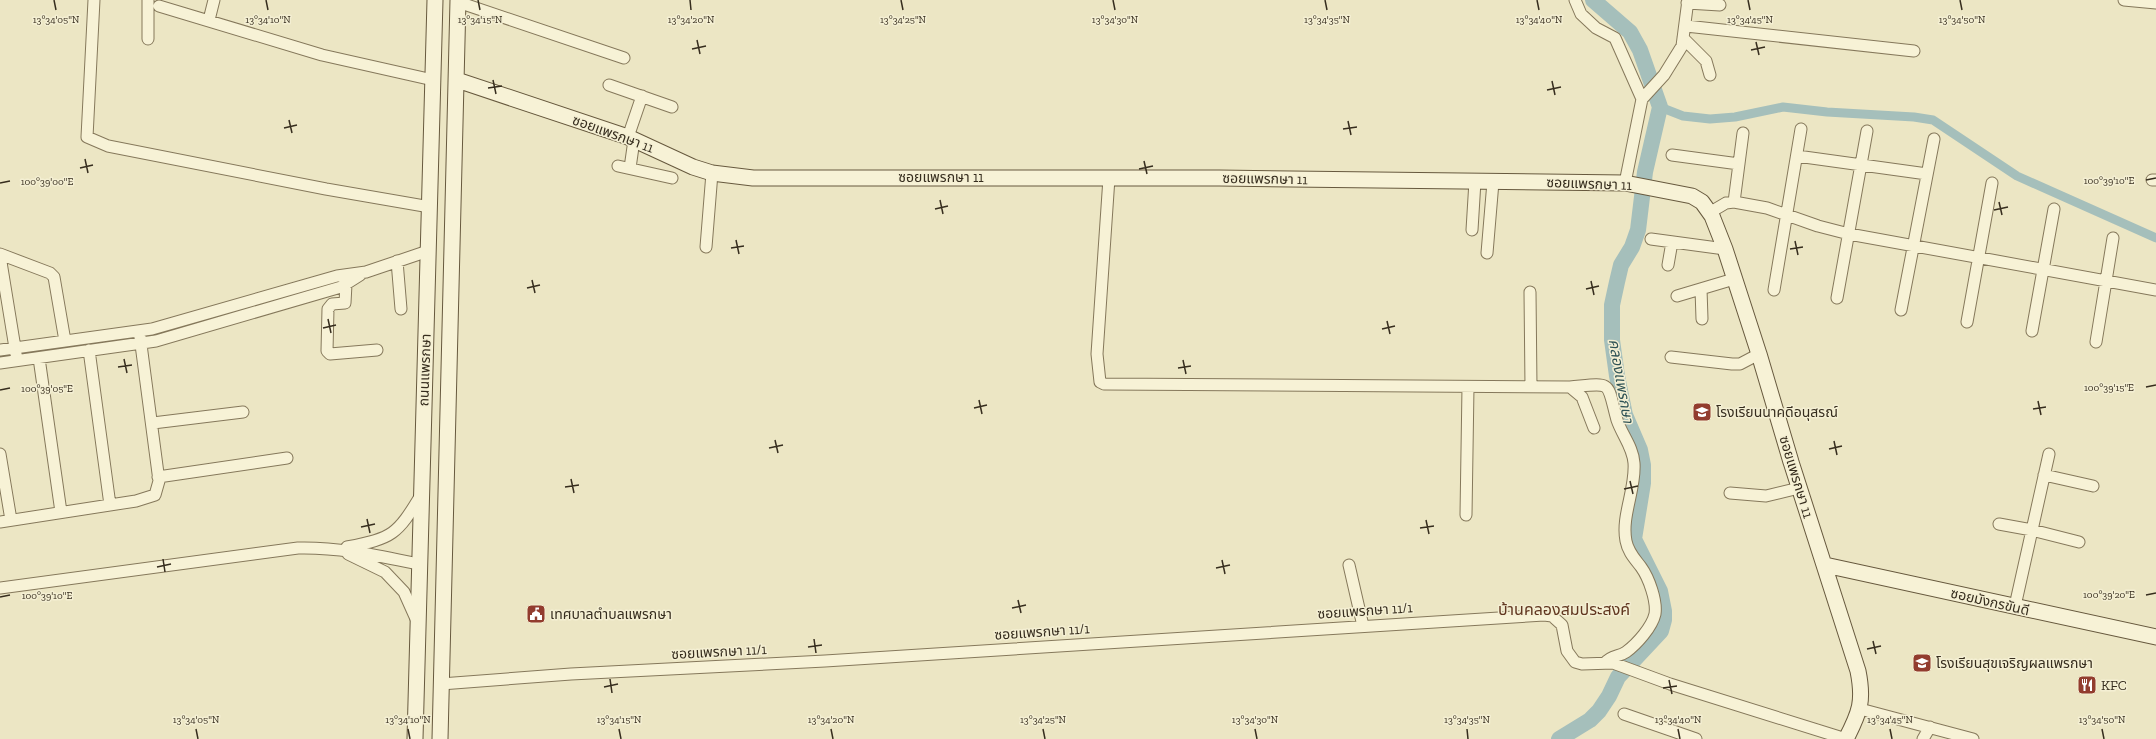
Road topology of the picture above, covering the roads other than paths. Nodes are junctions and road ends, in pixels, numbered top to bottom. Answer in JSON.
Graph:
{"nodes":[{"id":1,"x":94,"y":0,"type":"edge"},
{"id":2,"x":148,"y":0,"type":"edge"},
{"id":3,"x":214,"y":0,"type":"edge"},
{"id":4,"x":434,"y":0,"type":"edge"},
{"id":5,"x":1575,"y":0,"type":"edge"},
{"id":6,"x":2124,"y":0,"type":"edge"},
{"id":7,"x":458,"y":1,"type":"edge"},
{"id":8,"x":1688,"y":2,"type":"edge"},
{"id":9,"x":2156,"y":4,"type":"edge"},
{"id":10,"x":1720,"y":5,"type":"dead end"},
{"id":11,"x":159,"y":6,"type":"dead end"},
{"id":12,"x":209,"y":20,"type":"junction"},
{"id":13,"x":1686,"y":26,"type":"junction"},
{"id":14,"x":1683,"y":38,"type":"junction"},
{"id":15,"x":148,"y":39,"type":"dead end"},
{"id":16,"x":1914,"y":51,"type":"dead end"},
{"id":17,"x":624,"y":58,"type":"dead end"},
{"id":18,"x":1710,"y":75,"type":"dead end"},
{"id":19,"x":433,"y":80,"type":"junction"},
{"id":20,"x":457,"y":80,"type":"junction"},
{"id":21,"x":609,"y":85,"type":"dead end"},
{"id":22,"x":642,"y":96,"type":"junction"},
{"id":23,"x":1646,"y":97,"type":"junction"},
{"id":24,"x":672,"y":107,"type":"dead end"},
{"id":25,"x":1801,"y":129,"type":"dead end"},
{"id":26,"x":1867,"y":131,"type":"dead end"},
{"id":27,"x":1743,"y":133,"type":"dead end"},
{"id":28,"x":631,"y":139,"type":"junction"},
{"id":29,"x":1934,"y":139,"type":"dead end"},
{"id":30,"x":1672,"y":155,"type":"dead end"},
{"id":31,"x":1798,"y":156,"type":"junction"},
{"id":32,"x":1739,"y":164,"type":"junction"},
{"id":33,"x":1862,"y":165,"type":"junction"},
{"id":34,"x":618,"y":166,"type":"dead end"},
{"id":35,"x":630,"y":168,"type":"junction"},
{"id":36,"x":712,"y":173,"type":"junction"},
{"id":37,"x":1927,"y":174,"type":"junction"},
{"id":38,"x":672,"y":178,"type":"dead end"},
{"id":39,"x":1109,"y":178,"type":"junction"},
{"id":40,"x":1475,"y":182,"type":"junction"},
{"id":41,"x":1493,"y":182,"type":"junction"},
{"id":42,"x":1992,"y":183,"type":"dead end"},
{"id":43,"x":1630,"y":184,"type":"junction"},
{"id":44,"x":1734,"y":202,"type":"junction"},
{"id":45,"x":430,"y":207,"type":"junction"},
{"id":46,"x":2054,"y":209,"type":"dead end"},
{"id":47,"x":1709,"y":213,"type":"junction"},
{"id":48,"x":1787,"y":216,"type":"junction"},
{"id":49,"x":1472,"y":230,"type":"dead end"},
{"id":50,"x":1850,"y":234,"type":"junction"},
{"id":51,"x":2113,"y":238,"type":"dead end"},
{"id":52,"x":1650,"y":239,"type":"dead end"},
{"id":53,"x":1672,"y":242,"type":"junction"},
{"id":54,"x":1915,"y":245,"type":"junction"},
{"id":55,"x":706,"y":247,"type":"dead end"},
{"id":56,"x":1725,"y":249,"type":"junction"},
{"id":57,"x":428,"y":251,"type":"junction"},
{"id":58,"x":1486,"y":253,"type":"dead end"},
{"id":59,"x":0,"y":255,"type":"edge"},
{"id":60,"x":1978,"y":257,"type":"junction"},
{"id":61,"x":397,"y":261,"type":"junction"},
{"id":62,"x":1668,"y":265,"type":"dead end"},
{"id":63,"x":2043,"y":270,"type":"junction"},
{"id":64,"x":366,"y":272,"type":"junction"},
{"id":65,"x":1734,"y":279,"type":"junction"},
{"id":66,"x":2107,"y":281,"type":"junction"},
{"id":67,"x":346,"y":284,"type":"junction"},
{"id":68,"x":1701,"y":289,"type":"junction"},
{"id":69,"x":1774,"y":290,"type":"dead end"},
{"id":70,"x":2156,"y":290,"type":"edge"},
{"id":71,"x":1530,"y":292,"type":"dead end"},
{"id":72,"x":1677,"y":296,"type":"dead end"},
{"id":73,"x":1838,"y":298,"type":"dead end"},
{"id":74,"x":236,"y":305,"type":"junction"},
{"id":75,"x":400,"y":309,"type":"dead end"},
{"id":76,"x":1901,"y":310,"type":"dead end"},
{"id":77,"x":239,"y":317,"type":"junction"},
{"id":78,"x":1702,"y":319,"type":"dead end"},
{"id":79,"x":1967,"y":322,"type":"dead end"},
{"id":80,"x":139,"y":330,"type":"junction"},
{"id":81,"x":2032,"y":331,"type":"dead end"},
{"id":82,"x":65,"y":341,"type":"junction"},
{"id":83,"x":2096,"y":342,"type":"dead end"},
{"id":84,"x":141,"y":343,"type":"junction"},
{"id":85,"x":15,"y":348,"type":"junction"},
{"id":86,"x":0,"y":350,"type":"edge"},
{"id":87,"x":90,"y":350,"type":"junction"},
{"id":88,"x":377,"y":350,"type":"dead end"},
{"id":89,"x":1759,"y":354,"type":"junction"},
{"id":90,"x":1671,"y":357,"type":"dead end"},
{"id":91,"x":38,"y":358,"type":"junction"},
{"id":92,"x":17,"y":361,"type":"junction"},
{"id":93,"x":0,"y":363,"type":"edge"},
{"id":94,"x":1468,"y":387,"type":"junction"},
{"id":95,"x":1532,"y":387,"type":"junction"},
{"id":96,"x":1570,"y":387,"type":"junction"},
{"id":97,"x":242,"y":412,"type":"dead end"},
{"id":98,"x":153,"y":423,"type":"junction"},
{"id":99,"x":1594,"y":428,"type":"dead end"},
{"id":100,"x":0,"y":454,"type":"edge"},
{"id":101,"x":2049,"y":454,"type":"dead end"},
{"id":102,"x":287,"y":458,"type":"dead end"},
{"id":103,"x":2044,"y":474,"type":"junction"},
{"id":104,"x":158,"y":476,"type":"junction"},
{"id":105,"x":2093,"y":486,"type":"dead end"},
{"id":106,"x":1799,"y":488,"type":"junction"},
{"id":107,"x":1730,"y":493,"type":"dead end"},
{"id":108,"x":421,"y":495,"type":"junction"},
{"id":109,"x":110,"y":505,"type":"junction"},
{"id":110,"x":61,"y":512,"type":"junction"},
{"id":111,"x":1466,"y":515,"type":"dead end"},
{"id":112,"x":11,"y":520,"type":"junction"},
{"id":113,"x":0,"y":522,"type":"edge"},
{"id":114,"x":1999,"y":524,"type":"dead end"},
{"id":115,"x":2032,"y":530,"type":"junction"},
{"id":116,"x":2079,"y":542,"type":"dead end"},
{"id":117,"x":336,"y":548,"type":"junction"},
{"id":118,"x":419,"y":564,"type":"junction"},
{"id":119,"x":1349,"y":565,"type":"dead end"},
{"id":120,"x":1825,"y":565,"type":"junction"},
{"id":121,"x":0,"y":588,"type":"edge"},
{"id":122,"x":2015,"y":606,"type":"junction"},
{"id":123,"x":418,"y":621,"type":"junction"},
{"id":124,"x":1363,"y":626,"type":"junction"},
{"id":125,"x":2156,"y":637,"type":"edge"},
{"id":126,"x":1609,"y":663,"type":"junction"},
{"id":127,"x":441,"y":684,"type":"junction"},
{"id":128,"x":1860,"y":709,"type":"junction"},
{"id":129,"x":1624,"y":714,"type":"dead end"},
{"id":130,"x":1930,"y":727,"type":"junction"},
{"id":131,"x":415,"y":739,"type":"edge"},
{"id":132,"x":440,"y":739,"type":"edge"},
{"id":133,"x":1696,"y":739,"type":"edge"},
{"id":134,"x":1846,"y":739,"type":"edge"},
{"id":135,"x":1923,"y":739,"type":"edge"},
{"id":136,"x":1973,"y":739,"type":"edge"}],
"edges":[{"from":1,"to":45,"type":"street"},
{"from":2,"to":15,"type":"street"},
{"from":3,"to":12,"type":"street"},
{"from":4,"to":19,"type":"street","name":"ถนนแพรกษา"},
{"from":5,"to":23,"type":"street"},
{"from":6,"to":9,"type":"street"},
{"from":7,"to":17,"type":"street"},
{"from":7,"to":20,"type":"street","name":"ถนนแพรกษา"},
{"from":8,"to":10,"type":"street"},
{"from":8,"to":13,"type":"street"},
{"from":11,"to":12,"type":"street"},
{"from":12,"to":19,"type":"street"},
{"from":13,"to":14,"type":"street"},
{"from":13,"to":16,"type":"street"},
{"from":14,"to":18,"type":"street"},
{"from":14,"to":23,"type":"street"},
{"from":19,"to":45,"type":"street","name":"ถนนแพรกษา"},
{"from":20,"to":28,"type":"street","name":"ซอยแพรกษา 11"},
{"from":20,"to":127,"type":"street","name":"ถนนแพรกษา"},
{"from":21,"to":22,"type":"street"},
{"from":22,"to":24,"type":"street"},
{"from":22,"to":28,"type":"street"},
{"from":23,"to":43,"type":"street"},
{"from":25,"to":31,"type":"street"},
{"from":26,"to":33,"type":"street"},
{"from":27,"to":32,"type":"street"},
{"from":28,"to":35,"type":"street"},
{"from":28,"to":36,"type":"street","name":"ซอยแพรกษา 11"},
{"from":29,"to":37,"type":"street"},
{"from":30,"to":32,"type":"street"},
{"from":31,"to":33,"type":"street"},
{"from":31,"to":48,"type":"street"},
{"from":32,"to":44,"type":"street"},
{"from":33,"to":37,"type":"street"},
{"from":33,"to":50,"type":"street"},
{"from":34,"to":35,"type":"street"},
{"from":35,"to":38,"type":"street"},
{"from":36,"to":39,"type":"street","name":"ซอยแพรกษา 11"},
{"from":36,"to":55,"type":"street"},
{"from":37,"to":54,"type":"street"},
{"from":39,"to":40,"type":"street","name":"ซอยแพรกษา 11"},
{"from":39,"to":94,"type":"street"},
{"from":40,"to":41,"type":"street","name":"ซอยแพรกษา 11"},
{"from":40,"to":49,"type":"street"},
{"from":41,"to":43,"type":"street","name":"ซอยแพรกษา 11"},
{"from":41,"to":58,"type":"street"},
{"from":42,"to":60,"type":"street"},
{"from":43,"to":47,"type":"street","name":"ซอยแพรกษา 11"},
{"from":44,"to":47,"type":"street"},
{"from":44,"to":48,"type":"street"},
{"from":45,"to":57,"type":"street","name":"ถนนแพรกษา"},
{"from":46,"to":63,"type":"street"},
{"from":47,"to":56,"type":"street","name":"ซอยแพรกษา 11"},
{"from":48,"to":50,"type":"street"},
{"from":48,"to":69,"type":"street"},
{"from":50,"to":54,"type":"street"},
{"from":50,"to":73,"type":"street"},
{"from":51,"to":66,"type":"street"},
{"from":52,"to":53,"type":"street"},
{"from":53,"to":56,"type":"street"},
{"from":53,"to":62,"type":"street"},
{"from":54,"to":60,"type":"street"},
{"from":54,"to":76,"type":"street"},
{"from":56,"to":65,"type":"street","name":"ซอยแพรกษา 11"},
{"from":57,"to":61,"type":"street"},
{"from":57,"to":108,"type":"street","name":"ถนนแพรกษา"},
{"from":59,"to":82,"type":"street"},
{"from":59,"to":85,"type":"street"},
{"from":60,"to":63,"type":"street"},
{"from":60,"to":79,"type":"street"},
{"from":61,"to":64,"type":"street"},
{"from":61,"to":75,"type":"street"},
{"from":63,"to":66,"type":"street"},
{"from":63,"to":81,"type":"street"},
{"from":64,"to":67,"type":"street"},
{"from":64,"to":74,"type":"street"},
{"from":65,"to":68,"type":"street"},
{"from":65,"to":89,"type":"street","name":"ซอยแพรกษา 11"},
{"from":66,"to":70,"type":"street"},
{"from":66,"to":83,"type":"street"},
{"from":67,"to":77,"type":"street"},
{"from":67,"to":88,"type":"street"},
{"from":68,"to":72,"type":"street"},
{"from":68,"to":78,"type":"street"},
{"from":71,"to":95,"type":"street"},
{"from":74,"to":77,"type":"street"},
{"from":74,"to":80,"type":"street"},
{"from":77,"to":84,"type":"street"},
{"from":80,"to":82,"type":"street"},
{"from":80,"to":84,"type":"street"},
{"from":82,"to":85,"type":"street"},
{"from":84,"to":87,"type":"street"},
{"from":84,"to":98,"type":"street"},
{"from":85,"to":86,"type":"street"},
{"from":85,"to":92,"type":"street"},
{"from":87,"to":91,"type":"street"},
{"from":87,"to":109,"type":"street"},
{"from":89,"to":90,"type":"street"},
{"from":89,"to":106,"type":"street","name":"ซอยแพรกษา 11"},
{"from":91,"to":92,"type":"street"},
{"from":91,"to":110,"type":"street"},
{"from":92,"to":93,"type":"street"},
{"from":94,"to":95,"type":"street"},
{"from":94,"to":111,"type":"street"},
{"from":95,"to":96,"type":"street"},
{"from":96,"to":99,"type":"street"},
{"from":96,"to":126,"type":"street"},
{"from":97,"to":98,"type":"street"},
{"from":98,"to":104,"type":"street"},
{"from":100,"to":112,"type":"street"},
{"from":101,"to":103,"type":"street"},
{"from":102,"to":104,"type":"street"},
{"from":103,"to":105,"type":"street"},
{"from":103,"to":115,"type":"street"},
{"from":104,"to":109,"type":"street"},
{"from":106,"to":107,"type":"street"},
{"from":106,"to":120,"type":"street","name":"ซอยแพรกษา 11"},
{"from":108,"to":117,"type":"street"},
{"from":108,"to":118,"type":"street","name":"ถนนแพรกษา"},
{"from":109,"to":110,"type":"street"},
{"from":110,"to":112,"type":"street"},
{"from":112,"to":113,"type":"street"},
{"from":114,"to":115,"type":"street"},
{"from":115,"to":116,"type":"street"},
{"from":115,"to":122,"type":"street"},
{"from":117,"to":118,"type":"street"},
{"from":117,"to":121,"type":"street"},
{"from":117,"to":123,"type":"street"},
{"from":118,"to":123,"type":"street","name":"ถนนแพรกษา"},
{"from":119,"to":124,"type":"street"},
{"from":120,"to":122,"type":"street","name":"ซอยมังกรขันดี"},
{"from":120,"to":128,"type":"street","name":"ซอยแพรกษา 11"},
{"from":122,"to":125,"type":"street","name":"ซอยมังกรขันดี"},
{"from":123,"to":131,"type":"street","name":"ถนนแพรกษา"},
{"from":124,"to":126,"type":"street","name":"ซอยแพรกษา 11/1"},
{"from":124,"to":127,"type":"street","name":"ซอยแพรกษา 11/1"},
{"from":126,"to":134,"type":"street"},
{"from":127,"to":132,"type":"street","name":"ถนนแพรกษา"},
{"from":128,"to":130,"type":"street"},
{"from":128,"to":134,"type":"street"},
{"from":129,"to":133,"type":"street"},
{"from":130,"to":135,"type":"street"},
{"from":130,"to":136,"type":"street"}]}
